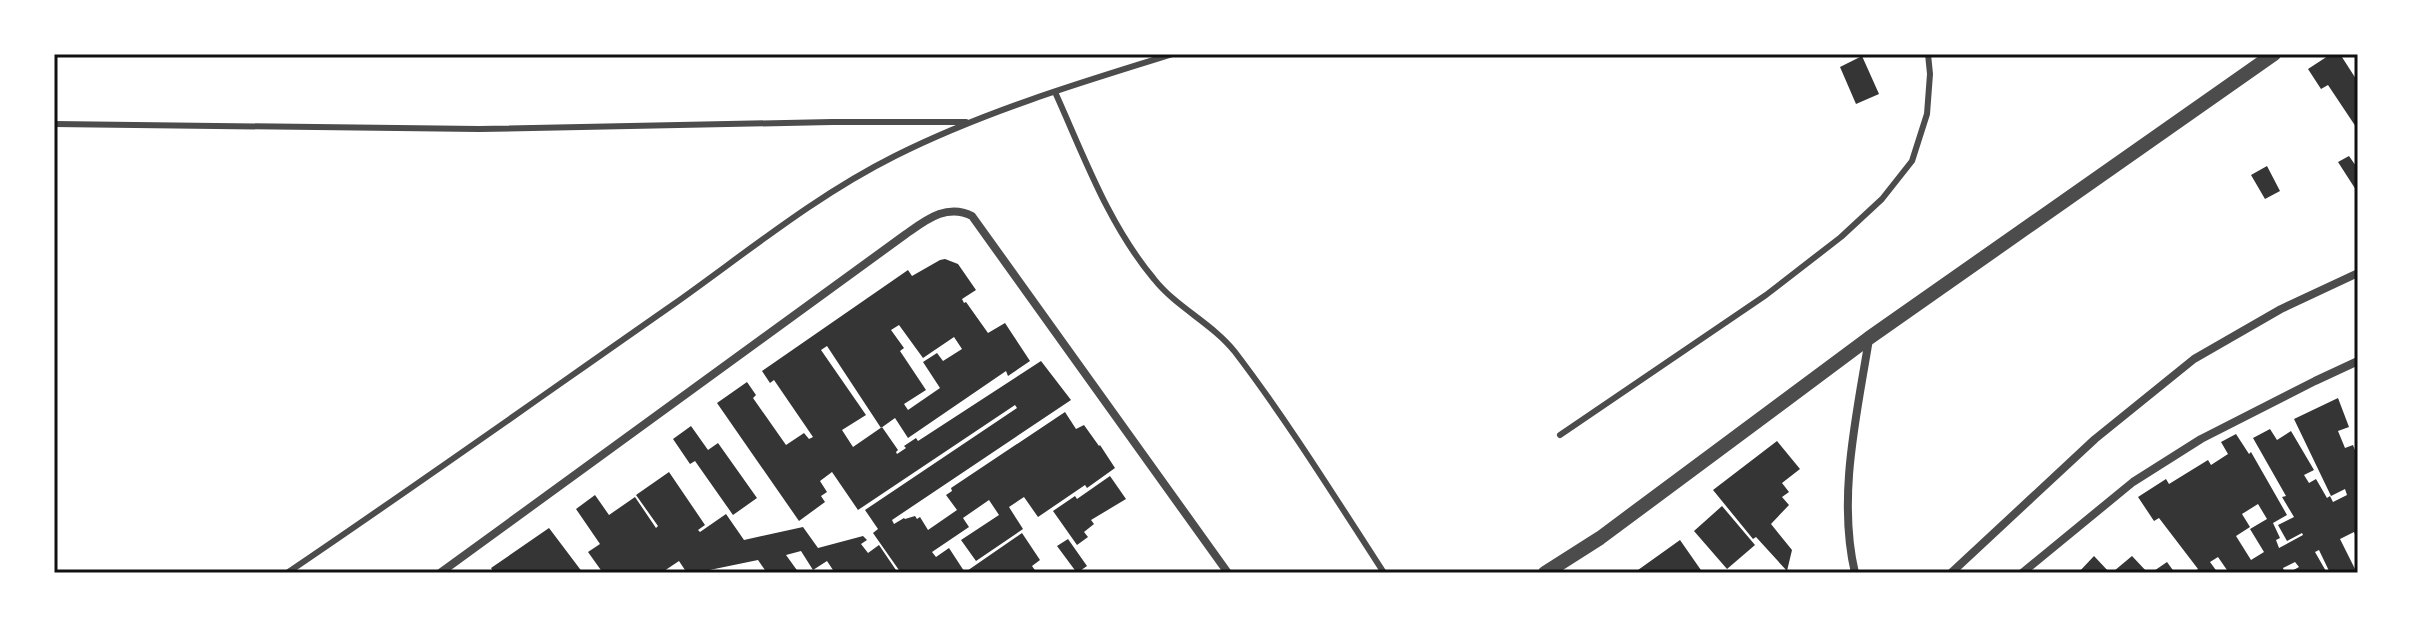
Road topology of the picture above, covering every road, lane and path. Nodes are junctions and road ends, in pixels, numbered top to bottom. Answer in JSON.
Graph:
{"nodes":[{"id":1,"x":1173,"y":54,"type":"edge"},
{"id":2,"x":1928,"y":54,"type":"edge"},
{"id":3,"x":2274,"y":54,"type":"edge"},
{"id":4,"x":1055,"y":92,"type":"junction"},
{"id":5,"x":972,"y":122,"type":"junction"},
{"id":6,"x":54,"y":124,"type":"edge"},
{"id":7,"x":2358,"y":273,"type":"edge"},
{"id":8,"x":1869,"y":338,"type":"junction"},
{"id":9,"x":2358,"y":361,"type":"edge"},
{"id":10,"x":1560,"y":435,"type":"dead end"},
{"id":11,"x":287,"y":573,"type":"edge"},
{"id":12,"x":440,"y":573,"type":"edge"},
{"id":13,"x":1228,"y":573,"type":"edge"},
{"id":14,"x":1384,"y":573,"type":"edge"},
{"id":15,"x":1545,"y":573,"type":"edge"},
{"id":16,"x":1855,"y":573,"type":"edge"},
{"id":17,"x":1951,"y":573,"type":"edge"},
{"id":18,"x":2022,"y":573,"type":"edge"}],
"edges":[{"from":1,"to":4,"type":"lane"},
{"from":2,"to":10,"type":"lane"},
{"from":3,"to":8,"type":"street"},
{"from":4,"to":5,"type":"lane"},
{"from":4,"to":14,"type":"lane"},
{"from":5,"to":6,"type":"lane"},
{"from":5,"to":11,"type":"lane"},
{"from":7,"to":17,"type":"street"},
{"from":8,"to":15,"type":"street"},
{"from":8,"to":16,"type":"street"},
{"from":9,"to":18,"type":"street"},
{"from":12,"to":13,"type":"street"}]}
